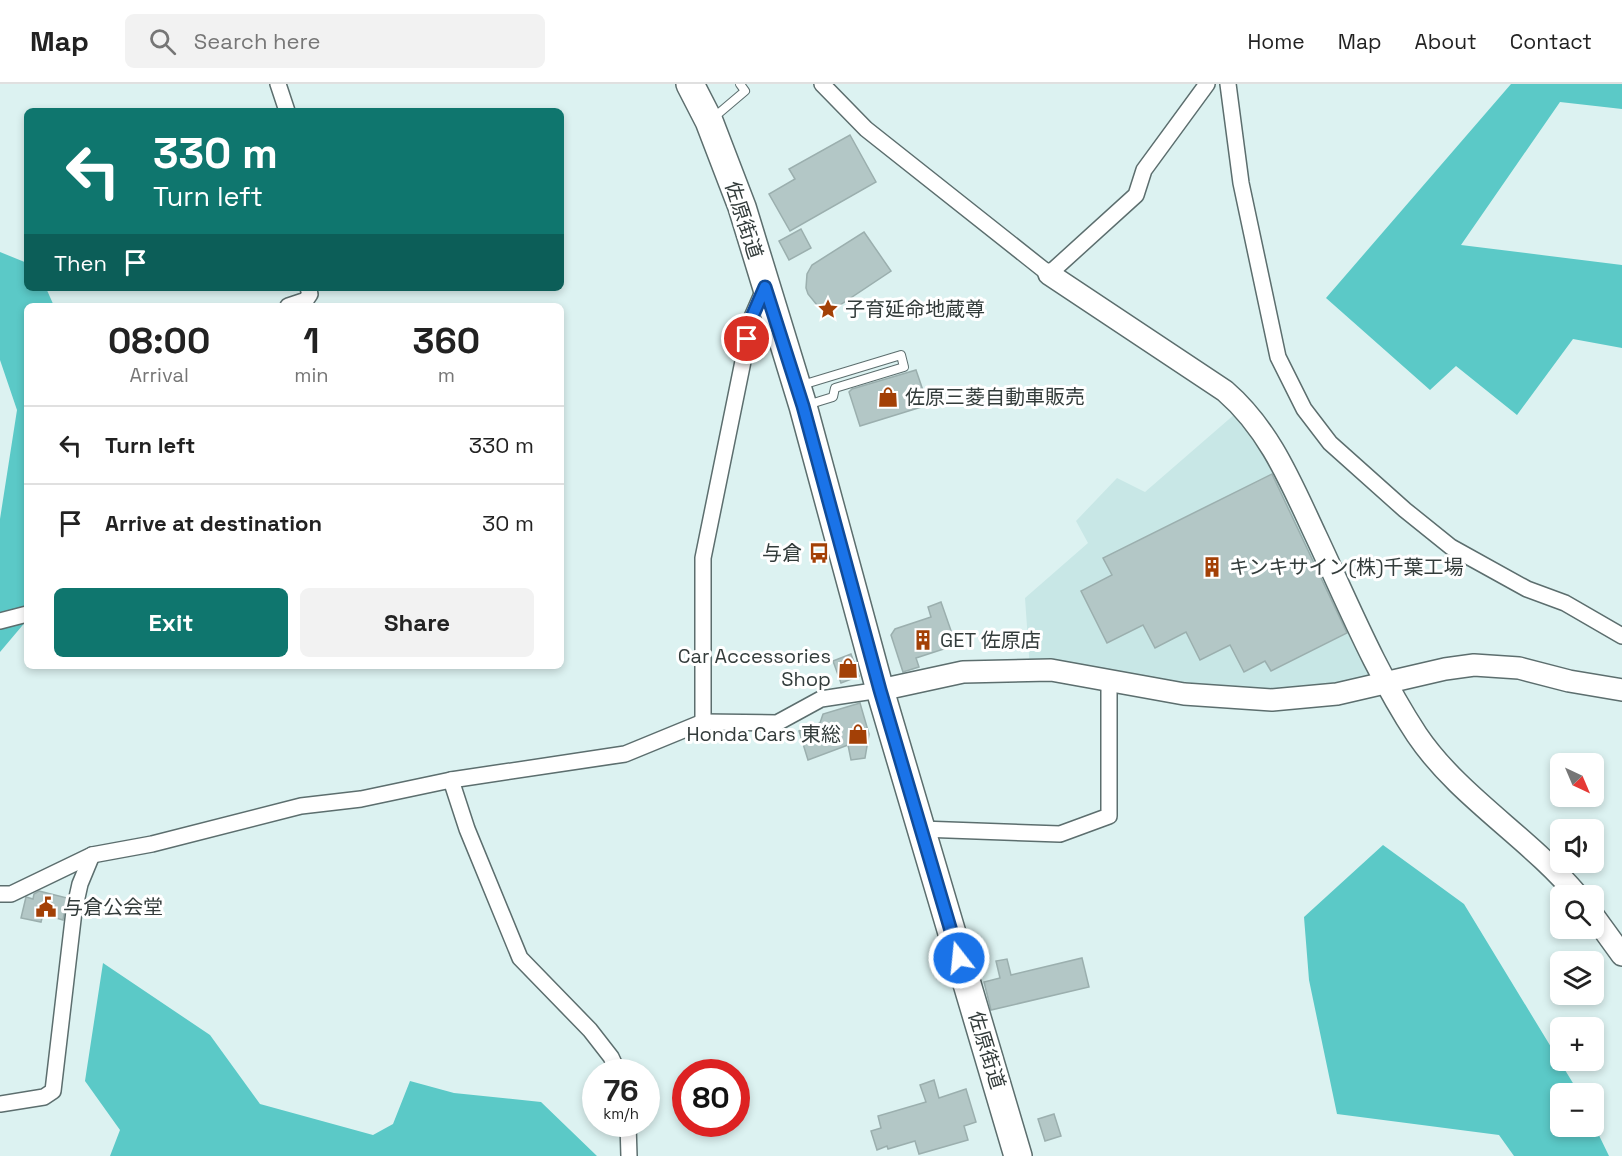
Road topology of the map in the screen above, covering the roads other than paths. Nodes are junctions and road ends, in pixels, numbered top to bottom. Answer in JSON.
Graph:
{"nodes":[{"id":1,"x":278,"y":84,"type":"edge"},
{"id":2,"x":690,"y":84,"type":"edge"},
{"id":3,"x":740,"y":84,"type":"edge"},
{"id":4,"x":822,"y":84,"type":"edge"},
{"id":5,"x":1207,"y":84,"type":"edge"},
{"id":6,"x":1227,"y":84,"type":"edge"},
{"id":7,"x":286,"y":108,"type":"edge"},
{"id":8,"x":709,"y":121,"type":"junction"},
{"id":9,"x":1049,"y":274,"type":"junction"},
{"id":10,"x":765,"y":287,"type":"junction"},
{"id":11,"x":309,"y":291,"type":"edge"},
{"id":12,"x":297,"y":303,"type":"edge"},
{"id":13,"x":800,"y":396,"type":"junction"},
{"id":14,"x":24,"y":615,"type":"edge"},
{"id":15,"x":0,"y":621,"type":"edge"},
{"id":16,"x":1622,"y":636,"type":"edge"},
{"id":17,"x":1109,"y":680,"type":"junction"},
{"id":18,"x":1385,"y":684,"type":"junction"},
{"id":19,"x":880,"y":690,"type":"junction"},
{"id":20,"x":1622,"y":690,"type":"edge"},
{"id":21,"x":703,"y":722,"type":"junction"},
{"id":22,"x":451,"y":780,"type":"junction"},
{"id":23,"x":921,"y":829,"type":"junction"},
{"id":24,"x":92,"y":855,"type":"junction"},
{"id":25,"x":1569,"y":885,"type":"edge"},
{"id":26,"x":0,"y":894,"type":"edge"},
{"id":27,"x":1604,"y":930,"type":"edge"},
{"id":28,"x":1622,"y":955,"type":"edge"},
{"id":29,"x":611,"y":1059,"type":"edge"},
{"id":30,"x":0,"y":1104,"type":"edge"},
{"id":31,"x":628,"y":1137,"type":"edge"},
{"id":32,"x":629,"y":1156,"type":"edge"},
{"id":33,"x":1018,"y":1156,"type":"edge"}],
"edges":[{"from":1,"to":7,"type":"street"},
{"from":2,"to":8,"type":"highway","name":"佐原街道"},
{"from":3,"to":8,"type":"lane"},
{"from":4,"to":9,"type":"street"},
{"from":5,"to":9,"type":"street"},
{"from":6,"to":16,"type":"street"},
{"from":8,"to":10,"type":"highway","name":"佐原街道"},
{"from":9,"to":18,"type":"street"},
{"from":10,"to":13,"type":"highway","name":"佐原街道"},
{"from":10,"to":21,"type":"street"},
{"from":11,"to":12,"type":"street"},
{"from":13,"to":13,"type":"lane"},
{"from":13,"to":19,"type":"highway","name":"佐原街道"},
{"from":14,"to":15,"type":"street"},
{"from":17,"to":18,"type":"street"},
{"from":17,"to":19,"type":"street"},
{"from":17,"to":23,"type":"street"},
{"from":18,"to":20,"type":"street"},
{"from":18,"to":25,"type":"street"},
{"from":19,"to":21,"type":"street"},
{"from":19,"to":23,"type":"highway","name":"佐原街道"},
{"from":21,"to":22,"type":"street"},
{"from":22,"to":24,"type":"street"},
{"from":22,"to":29,"type":"street"},
{"from":23,"to":33,"type":"highway","name":"佐原街道"},
{"from":24,"to":26,"type":"street"},
{"from":24,"to":30,"type":"street"},
{"from":27,"to":28,"type":"street"},
{"from":31,"to":32,"type":"street"}]}
